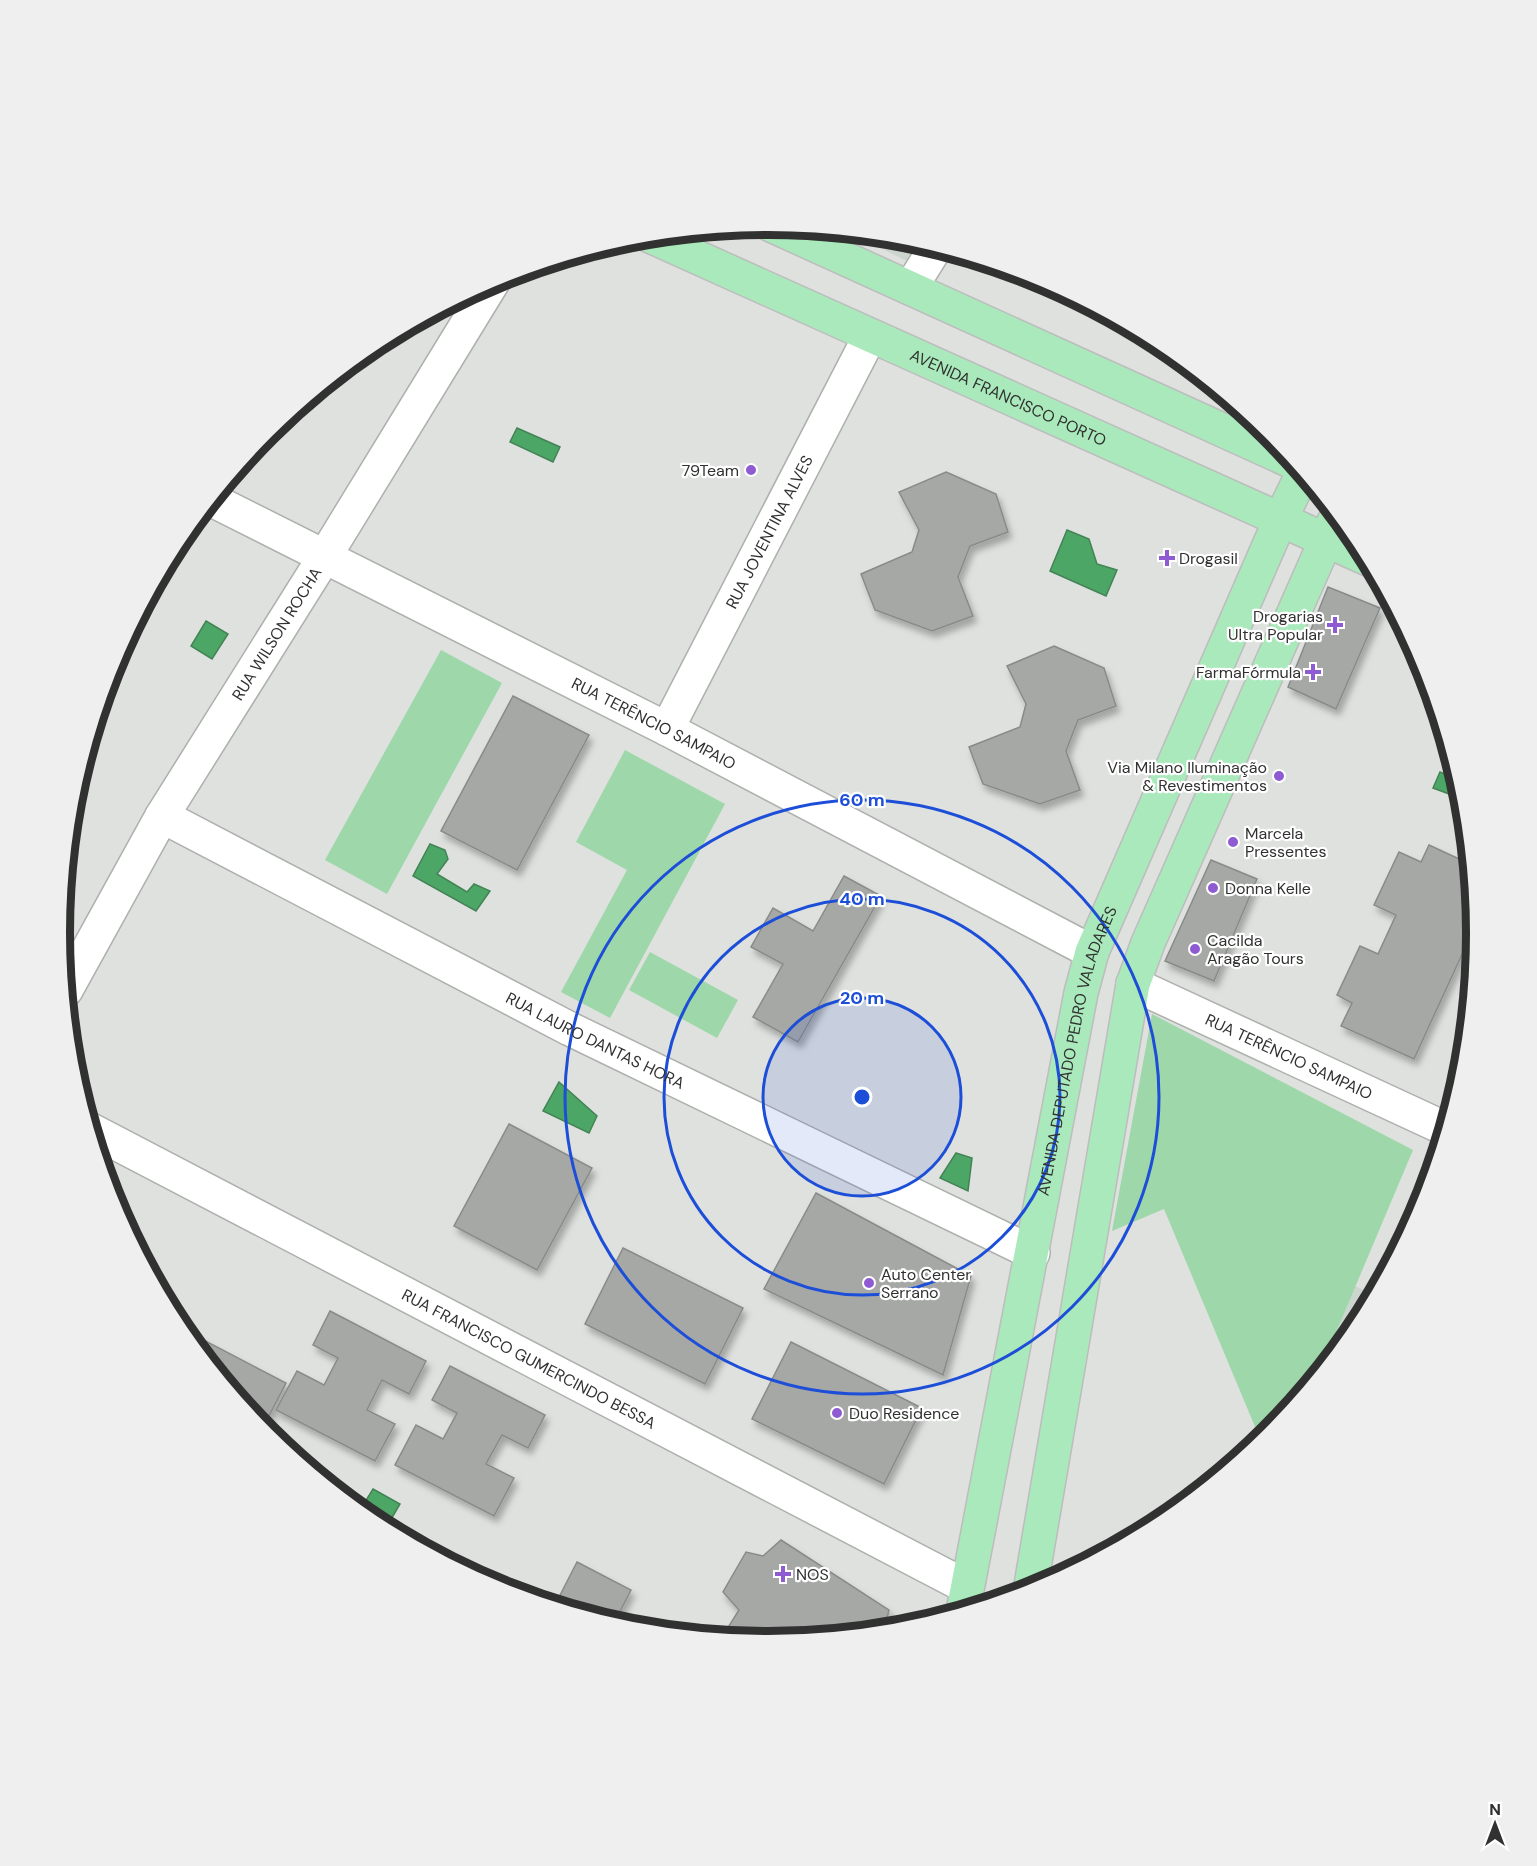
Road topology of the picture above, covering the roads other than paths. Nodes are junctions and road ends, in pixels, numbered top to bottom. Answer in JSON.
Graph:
{"nodes":[{"id":1,"x":795,"y":236,"type":"edge"},
{"id":2,"x":665,"y":243,"type":"edge"},
{"id":3,"x":931,"y":255,"type":"edge"},
{"id":4,"x":911,"y":287,"type":"junction"},
{"id":5,"x":484,"y":296,"type":"edge"},
{"id":6,"x":870,"y":336,"type":"junction"},
{"id":7,"x":1276,"y":454,"type":"edge"},
{"id":8,"x":1299,"y":481,"type":"edge"},
{"id":9,"x":219,"y":503,"type":"edge"},
{"id":10,"x":1281,"y":518,"type":"junction"},
{"id":11,"x":1332,"y":528,"type":"edge"},
{"id":12,"x":1344,"y":539,"type":"edge"},
{"id":13,"x":325,"y":556,"type":"junction"},
{"id":14,"x":667,"y":729,"type":"junction"},
{"id":15,"x":162,"y":816,"type":"junction"},
{"id":16,"x":1092,"y":952,"type":"junction"},
{"id":17,"x":72,"y":979,"type":"edge"},
{"id":18,"x":1133,"y":984,"type":"junction"},
{"id":19,"x":1439,"y":1127,"type":"edge"},
{"id":20,"x":101,"y":1135,"type":"edge"},
{"id":21,"x":1033,"y":1253,"type":"junction"},
{"id":22,"x":1032,"y":1580,"type":"edge"},
{"id":23,"x":965,"y":1599,"type":"edge"}],
"edges":[{"from":1,"to":4,"type":"main road"},
{"from":2,"to":6,"type":"main road","name":"AVENIDA FRANCISCO PORTO"},
{"from":3,"to":4,"type":"street"},
{"from":4,"to":7,"type":"main road"},
{"from":5,"to":13,"type":"street","name":"RUA WILSON ROCHA"},
{"from":6,"to":10,"type":"main road","name":"AVENIDA FRANCISCO PORTO"},
{"from":6,"to":14,"type":"street","name":"RUA JOVENTINA ALVES"},
{"from":8,"to":10,"type":"main road","name":"AVENIDA DEPUTADO PEDRO VALADARES"},
{"from":9,"to":13,"type":"street","name":"RUA TERÊNCIO SAMPAIO"},
{"from":10,"to":11,"type":"main road","name":"AVENIDA FRANCISCO PORTO"},
{"from":10,"to":16,"type":"main road","name":"AVENIDA DEPUTADO PEDRO VALADARES"},
{"from":11,"to":12,"type":"main road","name":"AVENIDA FRANCISCO PORTO"},
{"from":11,"to":18,"type":"main road"},
{"from":13,"to":14,"type":"street","name":"RUA TERÊNCIO SAMPAIO"},
{"from":13,"to":15,"type":"street","name":"RUA WILSON ROCHA"},
{"from":14,"to":16,"type":"street","name":"RUA TERÊNCIO SAMPAIO"},
{"from":15,"to":17,"type":"street","name":"RUA WILSON ROCHA"},
{"from":15,"to":21,"type":"street","name":"RUA LAURO DANTAS HORA"},
{"from":16,"to":21,"type":"main road","name":"AVENIDA DEPUTADO PEDRO VALADARES"},
{"from":18,"to":19,"type":"street","name":"RUA TERÊNCIO SAMPAIO"},
{"from":18,"to":22,"type":"main road"},
{"from":20,"to":23,"type":"street","name":"RUA FRANCISCO GUMERCINDO BESSA"},
{"from":21,"to":23,"type":"main road","name":"AVENIDA DEPUTADO PEDRO VALADARES"}]}
